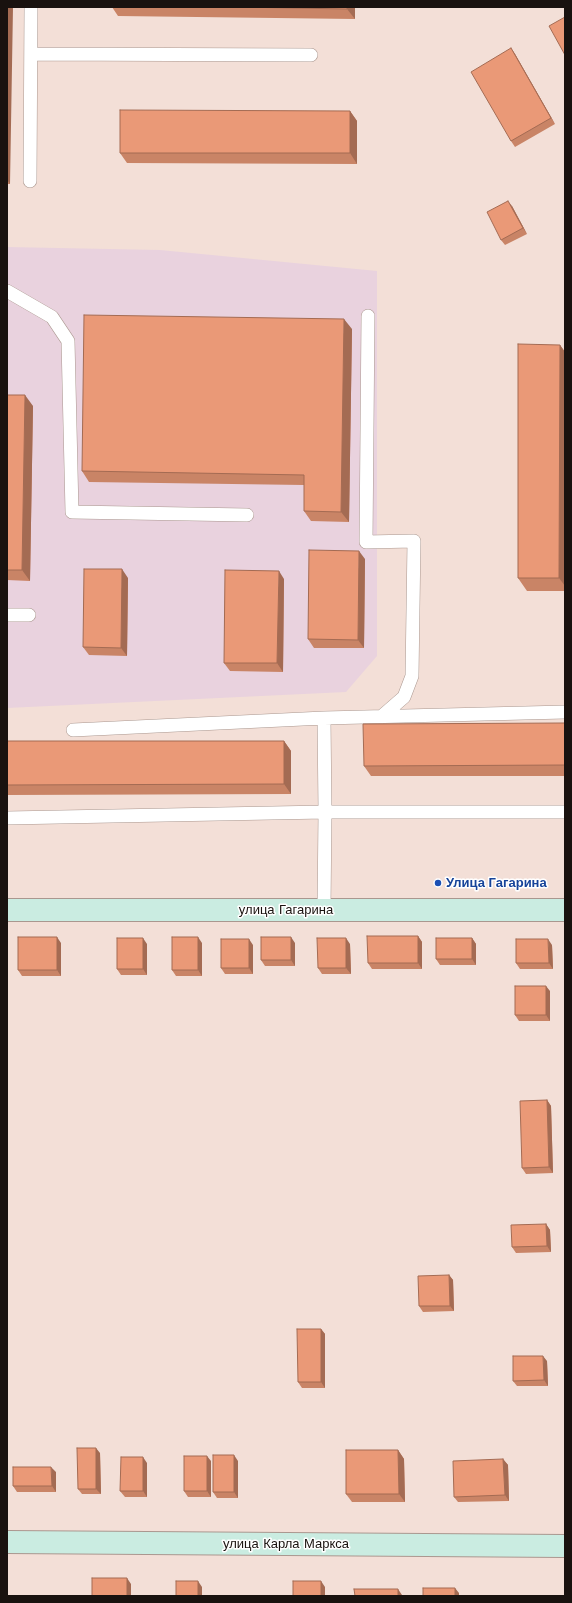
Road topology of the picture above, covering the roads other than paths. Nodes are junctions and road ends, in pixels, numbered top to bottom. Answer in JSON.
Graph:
{"nodes":[{"id":1,"x":31,"y":7,"type":"edge"},
{"id":2,"x":32,"y":54,"type":"junction"},
{"id":3,"x":311,"y":56,"type":"dead end"},
{"id":4,"x":30,"y":181,"type":"dead end"},
{"id":5,"x":7,"y":291,"type":"edge"},
{"id":6,"x":368,"y":316,"type":"dead end"},
{"id":7,"x":247,"y":515,"type":"dead end"},
{"id":8,"x":7,"y":615,"type":"edge"},
{"id":9,"x":29,"y":615,"type":"dead end"},
{"id":10,"x":565,"y":712,"type":"edge"},
{"id":11,"x":381,"y":717,"type":"junction"},
{"id":12,"x":324,"y":718,"type":"junction"},
{"id":13,"x":73,"y":730,"type":"dead end"},
{"id":14,"x":325,"y":812,"type":"junction"},
{"id":15,"x":565,"y":812,"type":"edge"},
{"id":16,"x":7,"y":818,"type":"edge"},
{"id":17,"x":7,"y":910,"type":"edge"},
{"id":18,"x":324,"y":910,"type":"junction"},
{"id":19,"x":565,"y":910,"type":"edge"},
{"id":20,"x":7,"y":1542,"type":"edge"},
{"id":21,"x":565,"y":1546,"type":"edge"}],
"edges":[{"from":1,"to":2,"type":"lane"},
{"from":2,"to":3,"type":"lane"},
{"from":2,"to":4,"type":"lane"},
{"from":5,"to":7,"type":"lane"},
{"from":6,"to":11,"type":"lane"},
{"from":8,"to":9,"type":"lane"},
{"from":10,"to":11,"type":"lane"},
{"from":11,"to":12,"type":"lane"},
{"from":12,"to":13,"type":"lane"},
{"from":12,"to":14,"type":"lane"},
{"from":14,"to":15,"type":"lane"},
{"from":14,"to":16,"type":"lane"},
{"from":14,"to":18,"type":"lane"},
{"from":17,"to":18,"type":"main road","name":"улица Гагарина"},
{"from":18,"to":19,"type":"main road","name":"улица Гагарина"},
{"from":20,"to":21,"type":"main road","name":"улица Карла Маркса"}]}
